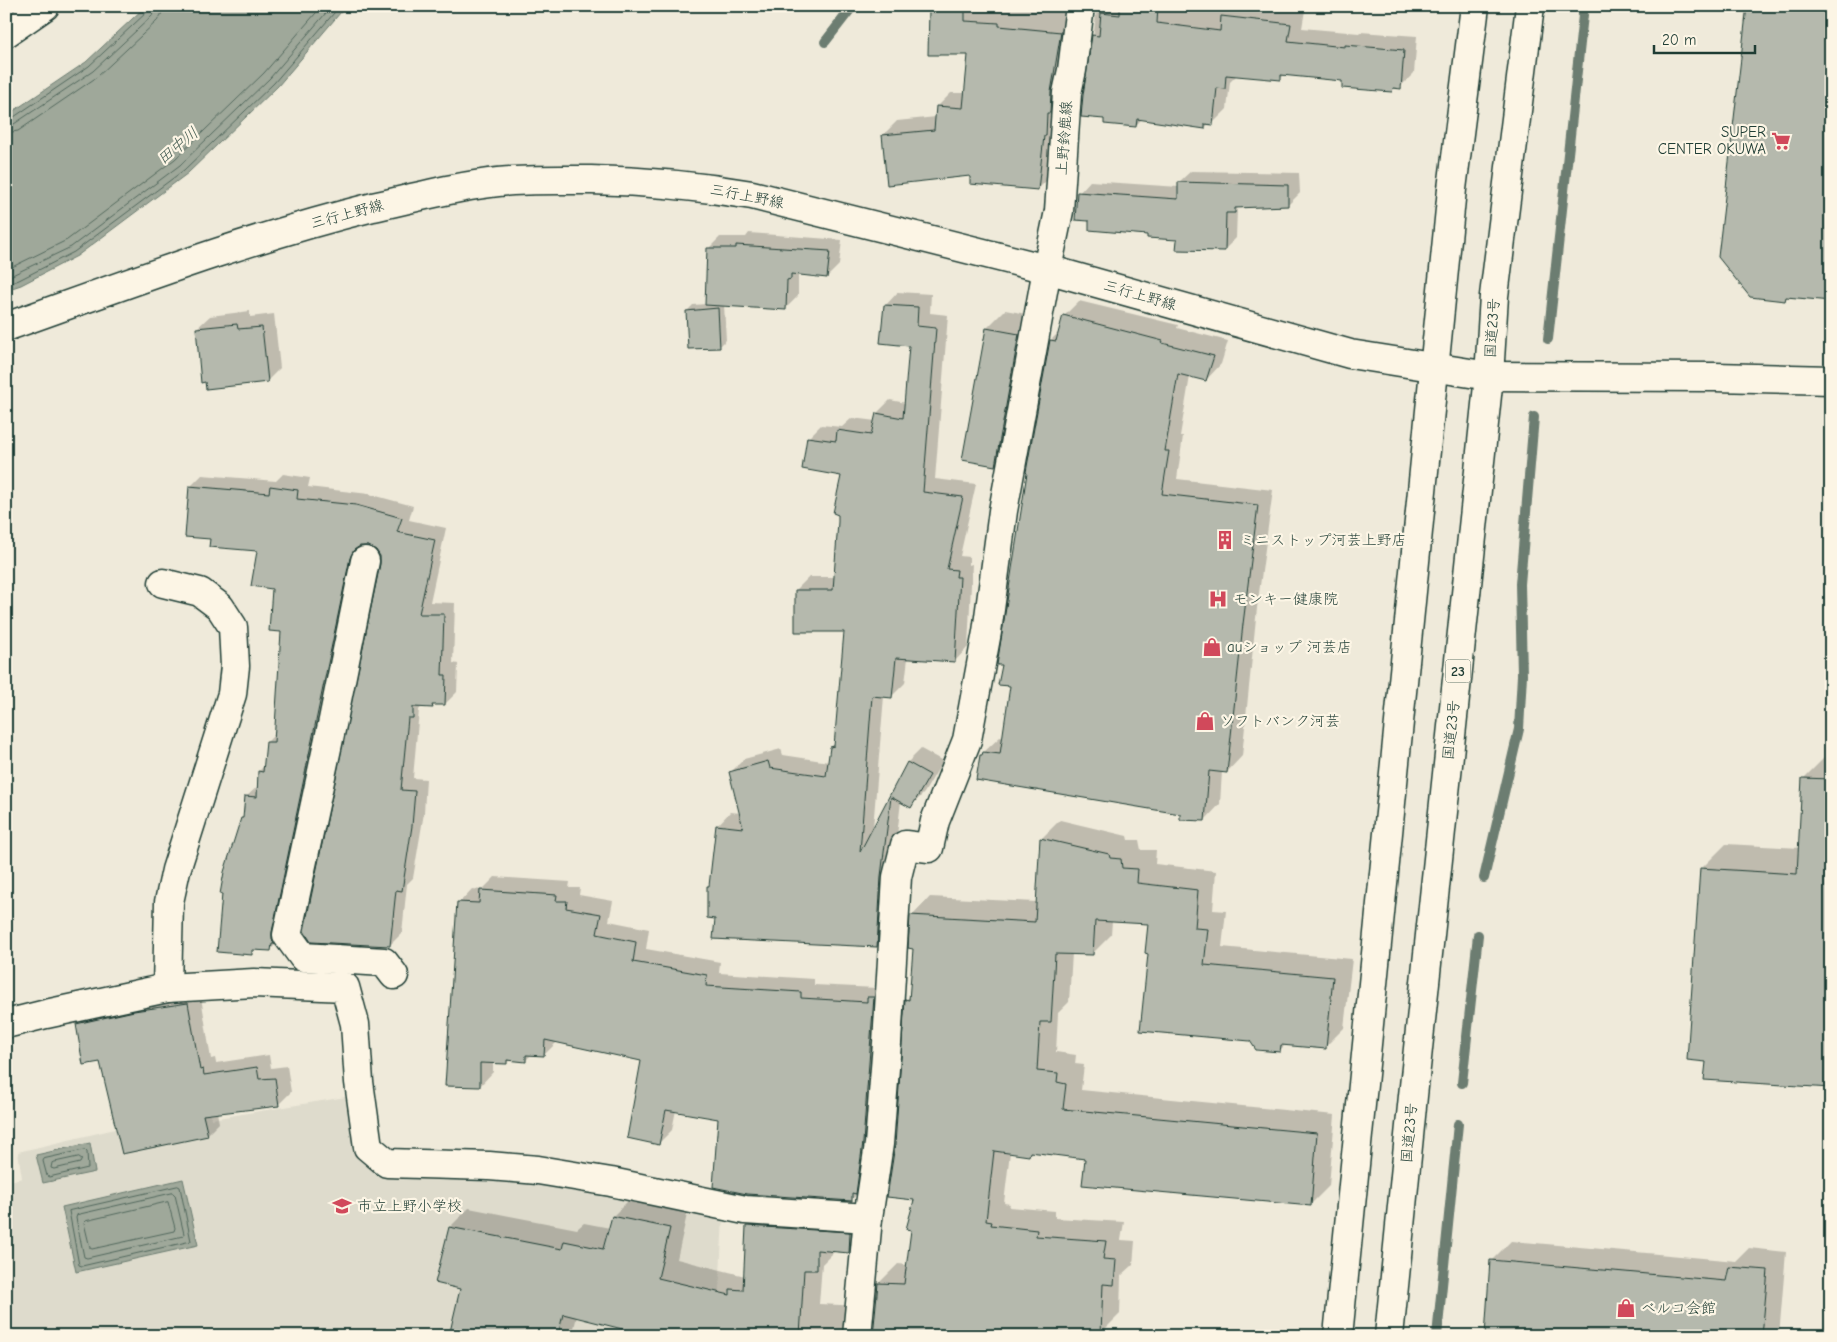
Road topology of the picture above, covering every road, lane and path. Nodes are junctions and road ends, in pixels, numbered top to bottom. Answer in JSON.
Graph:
{"nodes":[{"id":1,"x":45,"y":6,"type":"edge"},
{"id":2,"x":1080,"y":6,"type":"edge"},
{"id":3,"x":1475,"y":6,"type":"edge"},
{"id":4,"x":1530,"y":6,"type":"edge"},
{"id":5,"x":6,"y":33,"type":"edge"},
{"id":6,"x":1047,"y":269,"type":"junction"},
{"id":7,"x":6,"y":327,"type":"edge"},
{"id":8,"x":1434,"y":369,"type":"junction"},
{"id":9,"x":1489,"y":376,"type":"junction"},
{"id":10,"x":1831,"y":380,"type":"edge"},
{"id":11,"x":365,"y":561,"type":"dead end"},
{"id":12,"x":163,"y":583,"type":"dead end"},
{"id":13,"x":394,"y":975,"type":"dead end"},
{"id":14,"x":167,"y":988,"type":"junction"},
{"id":15,"x":6,"y":1024,"type":"edge"},
{"id":16,"x":868,"y":1218,"type":"junction"},
{"id":17,"x":857,"y":1336,"type":"edge"},
{"id":18,"x":1338,"y":1336,"type":"edge"},
{"id":19,"x":1389,"y":1336,"type":"edge"}],
"edges":[{"from":1,"to":5,"type":"main road"},
{"from":2,"to":6,"type":"main road","name":"上野鈴鹿線"},
{"from":3,"to":8,"type":"main road"},
{"from":4,"to":9,"type":"main road","name":"国道23号","number":"23"},
{"from":6,"to":7,"type":"main road","name":"三行上野線"},
{"from":6,"to":8,"type":"main road","name":"三行上野線"},
{"from":6,"to":16,"type":"main road","name":"上野鈴鹿線"},
{"from":8,"to":9,"type":"main road","name":"三行上野線"},
{"from":8,"to":18,"type":"main road"},
{"from":9,"to":10,"type":"main road","name":"三行上野線"},
{"from":9,"to":19,"type":"main road","name":"国道23号","number":"23"},
{"from":11,"to":13,"type":"main road"},
{"from":12,"to":14,"type":"main road"},
{"from":14,"to":15,"type":"main road"},
{"from":14,"to":16,"type":"main road"},
{"from":16,"to":17,"type":"main road"}]}
